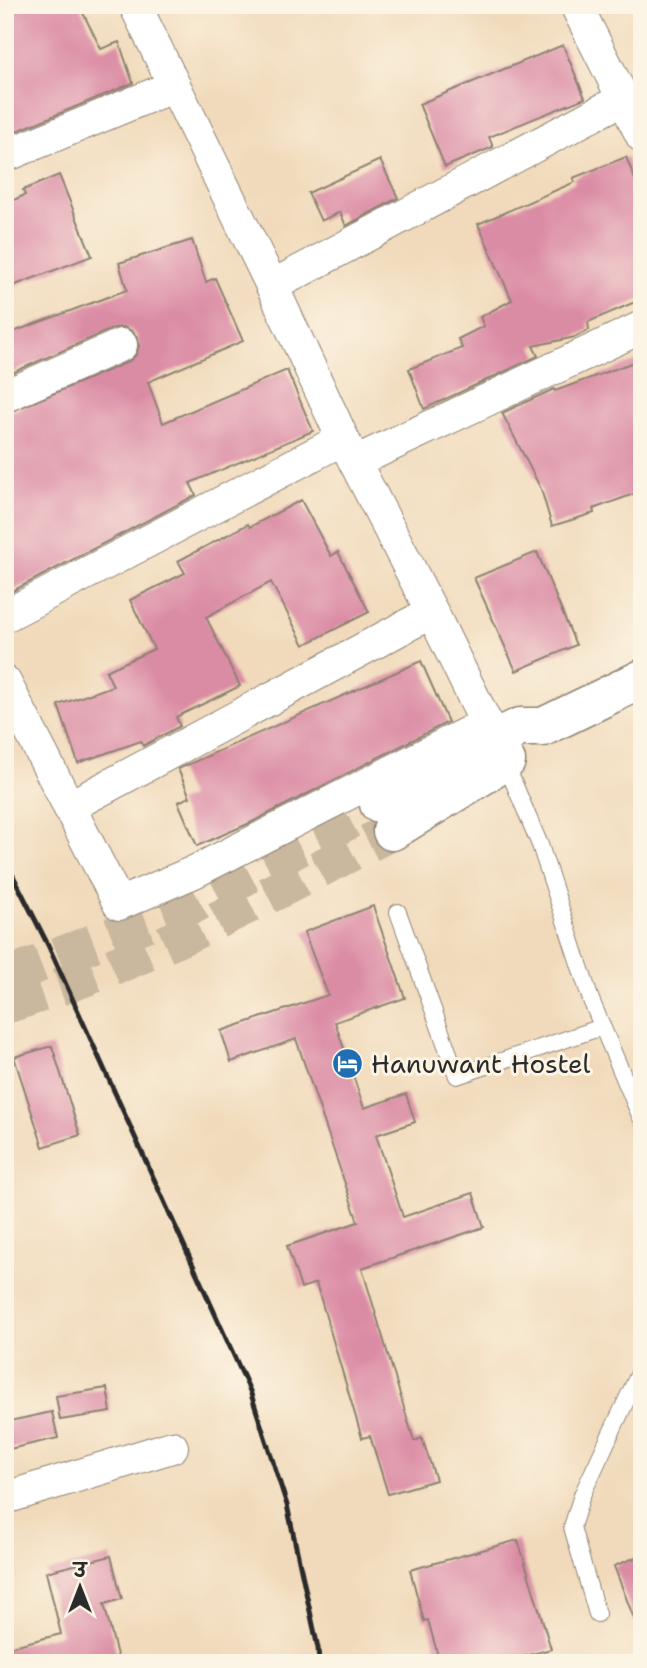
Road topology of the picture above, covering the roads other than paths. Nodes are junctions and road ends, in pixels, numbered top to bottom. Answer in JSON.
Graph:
{"nodes":[{"id":1,"x":135,"y":5,"type":"edge"},
{"id":2,"x":576,"y":5,"type":"edge"},
{"id":3,"x":174,"y":86,"type":"junction"},
{"id":4,"x":623,"y":99,"type":"junction"},
{"id":5,"x":642,"y":136,"type":"edge"},
{"id":6,"x":5,"y":156,"type":"edge"},
{"id":7,"x":272,"y":286,"type":"junction"},
{"id":8,"x":642,"y":327,"type":"edge"},
{"id":9,"x":121,"y":345,"type":"dead end"},
{"id":10,"x":5,"y":396,"type":"edge"},
{"id":11,"x":349,"y":450,"type":"junction"},
{"id":12,"x":432,"y":612,"type":"junction"},
{"id":13,"x":5,"y":616,"type":"edge"},
{"id":14,"x":642,"y":679,"type":"edge"},
{"id":15,"x":5,"y":682,"type":"edge"},
{"id":16,"x":495,"y":741,"type":"junction"},
{"id":17,"x":69,"y":807,"type":"junction"},
{"id":18,"x":386,"y":817,"type":"tunnel mouth"},
{"id":19,"x":398,"y":912,"type":"dead end"},
{"id":20,"x":602,"y":1027,"type":"junction"},
{"id":21,"x":642,"y":1120,"type":"edge"},
{"id":22,"x":642,"y":1367,"type":"edge"},
{"id":23,"x":172,"y":1447,"type":"dead end"},
{"id":24,"x":5,"y":1498,"type":"edge"},
{"id":25,"x":597,"y":1614,"type":"dead end"}],
"edges":[{"from":1,"to":3,"type":"street"},
{"from":2,"to":4,"type":"street"},
{"from":3,"to":6,"type":"street"},
{"from":3,"to":7,"type":"street"},
{"from":4,"to":5,"type":"street"},
{"from":4,"to":7,"type":"street"},
{"from":7,"to":11,"type":"street"},
{"from":8,"to":11,"type":"street"},
{"from":9,"to":10,"type":"street"},
{"from":11,"to":12,"type":"street"},
{"from":11,"to":13,"type":"street"},
{"from":12,"to":16,"type":"street"},
{"from":12,"to":17,"type":"street"},
{"from":14,"to":16,"type":"street"},
{"from":15,"to":17,"type":"street"},
{"from":16,"to":17,"type":"street"},
{"from":16,"to":18,"type":"street"},
{"from":16,"to":20,"type":"lane"},
{"from":19,"to":20,"type":"lane"},
{"from":20,"to":21,"type":"lane"},
{"from":22,"to":25,"type":"lane"},
{"from":23,"to":24,"type":"street"}]}
